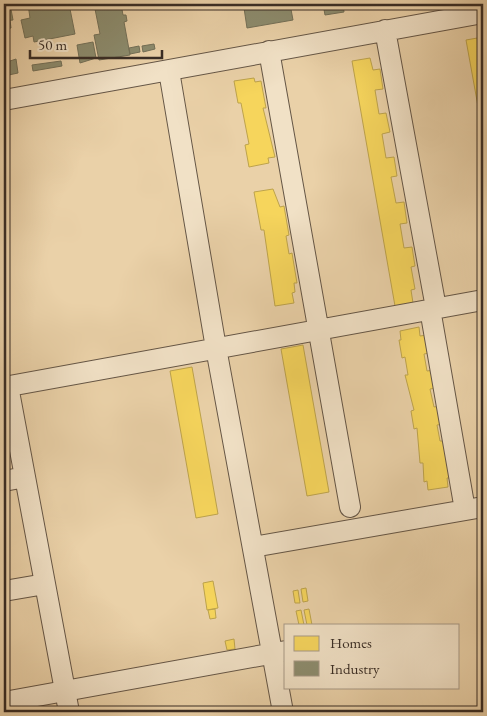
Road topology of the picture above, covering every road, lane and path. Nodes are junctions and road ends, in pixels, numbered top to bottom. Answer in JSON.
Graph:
{"nodes":[{"id":1,"x":483,"y":13,"type":"edge"},
{"id":2,"x":385,"y":30,"type":"junction"},
{"id":3,"x":269,"y":51,"type":"junction"},
{"id":4,"x":169,"y":71,"type":"junction"},
{"id":5,"x":4,"y":100,"type":"edge"},
{"id":6,"x":483,"y":300,"type":"edge"},
{"id":7,"x":433,"y":309,"type":"junction"},
{"id":8,"x":318,"y":330,"type":"junction"},
{"id":9,"x":216,"y":348,"type":"junction"},
{"id":10,"x":6,"y":386,"type":"edge"},
{"id":11,"x":25,"y":477,"type":"junction"},
{"id":12,"x":4,"y":481,"type":"edge"},
{"id":13,"x":350,"y":507,"type":"dead end"},
{"id":14,"x":474,"y":508,"type":"edge"},
{"id":15,"x":253,"y":547,"type":"junction"},
{"id":16,"x":45,"y":584,"type":"junction"},
{"id":17,"x":4,"y":591,"type":"edge"},
{"id":18,"x":279,"y":652,"type":"edge"},
{"id":19,"x":65,"y":691,"type":"junction"},
{"id":20,"x":4,"y":702,"type":"edge"},
{"id":21,"x":68,"y":712,"type":"edge"},
{"id":22,"x":284,"y":712,"type":"edge"}],
"edges":[{"from":1,"to":2,"type":"street"},
{"from":2,"to":3,"type":"street"},
{"from":2,"to":7,"type":"street"},
{"from":3,"to":4,"type":"street"},
{"from":3,"to":8,"type":"street"},
{"from":4,"to":5,"type":"street"},
{"from":4,"to":9,"type":"street"},
{"from":6,"to":7,"type":"street"},
{"from":7,"to":8,"type":"street"},
{"from":7,"to":14,"type":"street"},
{"from":8,"to":9,"type":"street"},
{"from":8,"to":13,"type":"street"},
{"from":9,"to":10,"type":"street"},
{"from":9,"to":15,"type":"street"},
{"from":10,"to":11,"type":"street"},
{"from":11,"to":12,"type":"street"},
{"from":11,"to":16,"type":"street"},
{"from":14,"to":15,"type":"street"},
{"from":15,"to":18,"type":"street"},
{"from":16,"to":17,"type":"street"},
{"from":16,"to":19,"type":"street"},
{"from":18,"to":19,"type":"street"},
{"from":18,"to":22,"type":"street"},
{"from":19,"to":20,"type":"street"},
{"from":19,"to":21,"type":"street"}]}
